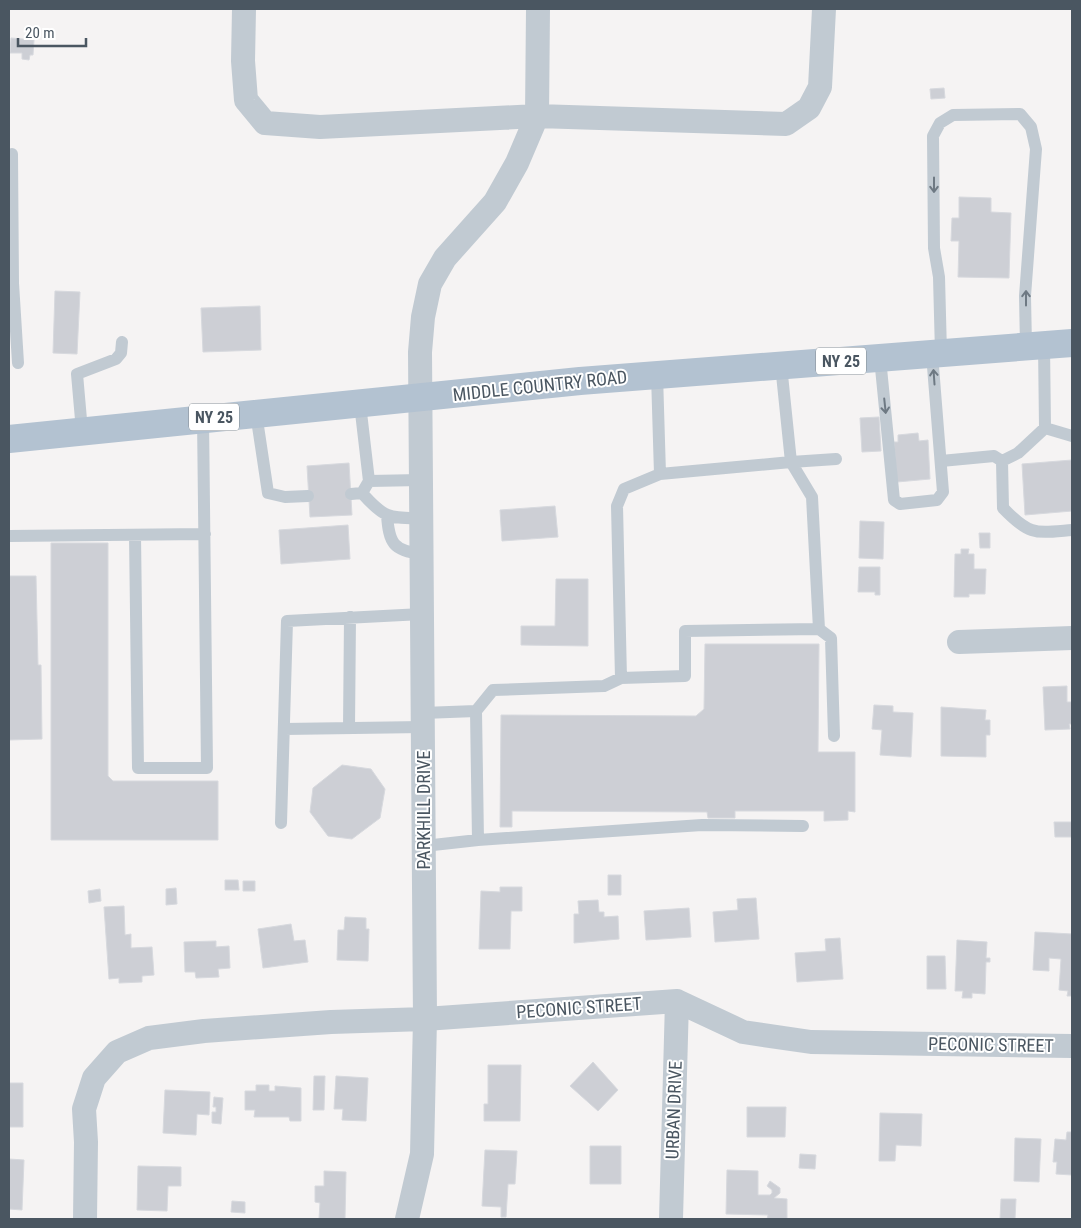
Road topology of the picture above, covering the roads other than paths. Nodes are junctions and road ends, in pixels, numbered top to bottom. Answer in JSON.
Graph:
{"nodes":[{"id":1,"x":244,"y":9,"type":"edge"},
{"id":2,"x":538,"y":9,"type":"edge"},
{"id":3,"x":824,"y":9,"type":"edge"},
{"id":4,"x":537,"y":116,"type":"junction"},
{"id":5,"x":12,"y":154,"type":"dead end"},
{"id":6,"x":11,"y":283,"type":"edge"},
{"id":7,"x":122,"y":342,"type":"dead end"},
{"id":8,"x":1072,"y":343,"type":"edge"},
{"id":9,"x":1035,"y":346,"type":"junction"},
{"id":10,"x":936,"y":353,"type":"junction"},
{"id":11,"x":880,"y":358,"type":"junction"},
{"id":12,"x":18,"y":363,"type":"dead end"},
{"id":13,"x":780,"y":365,"type":"junction"},
{"id":14,"x":657,"y":375,"type":"junction"},
{"id":15,"x":421,"y":399,"type":"junction"},
{"id":16,"x":360,"y":404,"type":"junction"},
{"id":17,"x":256,"y":413,"type":"junction"},
{"id":18,"x":203,"y":418,"type":"junction"},
{"id":19,"x":1045,"y":428,"type":"junction"},
{"id":20,"x":82,"y":431,"type":"junction"},
{"id":21,"x":1072,"y":436,"type":"edge"},
{"id":22,"x":9,"y":439,"type":"edge"},
{"id":23,"x":836,"y":459,"type":"dead end"},
{"id":24,"x":941,"y":460,"type":"junction"},
{"id":25,"x":1002,"y":461,"type":"junction"},
{"id":26,"x":791,"y":462,"type":"junction"},
{"id":27,"x":660,"y":474,"type":"junction"},
{"id":28,"x":421,"y":480,"type":"junction"},
{"id":29,"x":369,"y":481,"type":"junction"},
{"id":30,"x":308,"y":496,"type":"dead end"},
{"id":31,"x":387,"y":515,"type":"junction"},
{"id":32,"x":422,"y":518,"type":"junction"},
{"id":33,"x":1072,"y":530,"type":"edge"},
{"id":34,"x":205,"y":534,"type":"junction"},
{"id":35,"x":135,"y":535,"type":"junction"},
{"id":36,"x":9,"y":536,"type":"edge"},
{"id":37,"x":422,"y":554,"type":"junction"},
{"id":38,"x":422,"y":614,"type":"junction"},
{"id":39,"x":350,"y":617,"type":"junction"},
{"id":40,"x":819,"y":629,"type":"junction"},
{"id":41,"x":1072,"y":638,"type":"edge"},
{"id":42,"x":959,"y":642,"type":"dead end"},
{"id":43,"x":621,"y":678,"type":"junction"},
{"id":44,"x":476,"y":711,"type":"junction"},
{"id":45,"x":423,"y":720,"type":"junction"},
{"id":46,"x":349,"y":728,"type":"junction"},
{"id":47,"x":284,"y":729,"type":"junction"},
{"id":48,"x":834,"y":736,"type":"dead end"},
{"id":49,"x":281,"y":823,"type":"dead end"},
{"id":50,"x":803,"y":826,"type":"dead end"},
{"id":51,"x":478,"y":840,"type":"junction"},
{"id":52,"x":424,"y":846,"type":"junction"},
{"id":53,"x":677,"y":1001,"type":"junction"},
{"id":54,"x":425,"y":1019,"type":"junction"},
{"id":55,"x":1072,"y":1046,"type":"edge"},
{"id":56,"x":85,"y":1219,"type":"edge"},
{"id":57,"x":407,"y":1219,"type":"edge"},
{"id":58,"x":671,"y":1219,"type":"edge"}],
"edges":[{"from":1,"to":4,"type":"street"},
{"from":2,"to":4,"type":"street"},
{"from":3,"to":4,"type":"street"},
{"from":4,"to":15,"type":"street","name":"PARKHILL DRIVE"},
{"from":5,"to":6,"type":"lane"},
{"from":6,"to":12,"type":"lane"},
{"from":7,"to":20,"type":"lane"},
{"from":8,"to":9,"type":"main road","name":"MIDDLE COUNTRY ROAD","number":"NY 25"},
{"from":9,"to":10,"type":"main road","name":"MIDDLE COUNTRY ROAD","number":"NY 25"},
{"from":9,"to":10,"type":"lane","one_way":true},
{"from":9,"to":19,"type":"lane"},
{"from":10,"to":11,"type":"main road","name":"MIDDLE COUNTRY ROAD","number":"NY 25"},
{"from":24,"to":10,"type":"lane","one_way":true},
{"from":11,"to":13,"type":"main road","name":"MIDDLE COUNTRY ROAD","number":"NY 25"},
{"from":11,"to":24,"type":"lane","one_way":true},
{"from":13,"to":14,"type":"main road","name":"MIDDLE COUNTRY ROAD","number":"NY 25"},
{"from":13,"to":26,"type":"lane"},
{"from":14,"to":15,"type":"main road","name":"MIDDLE COUNTRY ROAD","number":"NY 25"},
{"from":14,"to":27,"type":"lane"},
{"from":15,"to":16,"type":"main road","name":"MIDDLE COUNTRY ROAD","number":"NY 25"},
{"from":15,"to":28,"type":"street","name":"PARKHILL DRIVE"},
{"from":16,"to":17,"type":"main road","name":"MIDDLE COUNTRY ROAD","number":"NY 25"},
{"from":16,"to":29,"type":"lane"},
{"from":17,"to":18,"type":"main road","name":"MIDDLE COUNTRY ROAD","number":"NY 25"},
{"from":17,"to":30,"type":"lane"},
{"from":18,"to":20,"type":"main road","name":"MIDDLE COUNTRY ROAD","number":"NY 25"},
{"from":18,"to":34,"type":"lane"},
{"from":19,"to":21,"type":"lane"},
{"from":19,"to":25,"type":"lane"},
{"from":20,"to":22,"type":"main road","name":"MIDDLE COUNTRY ROAD","number":"NY 25"},
{"from":23,"to":26,"type":"lane"},
{"from":24,"to":25,"type":"lane"},
{"from":25,"to":33,"type":"lane"},
{"from":26,"to":27,"type":"lane"},
{"from":26,"to":40,"type":"lane"},
{"from":27,"to":43,"type":"lane"},
{"from":28,"to":29,"type":"lane"},
{"from":28,"to":32,"type":"street","name":"PARKHILL DRIVE"},
{"from":29,"to":31,"type":"lane"},
{"from":31,"to":32,"type":"lane"},
{"from":31,"to":37,"type":"lane"},
{"from":32,"to":37,"type":"street","name":"PARKHILL DRIVE"},
{"from":34,"to":35,"type":"lane"},
{"from":34,"to":35,"type":"lane"},
{"from":35,"to":36,"type":"lane"},
{"from":37,"to":38,"type":"street","name":"PARKHILL DRIVE"},
{"from":38,"to":39,"type":"lane"},
{"from":38,"to":45,"type":"street","name":"PARKHILL DRIVE"},
{"from":39,"to":46,"type":"lane"},
{"from":39,"to":47,"type":"lane"},
{"from":40,"to":43,"type":"lane"},
{"from":40,"to":48,"type":"lane"},
{"from":41,"to":42,"type":"street"},
{"from":43,"to":44,"type":"lane"},
{"from":44,"to":45,"type":"lane"},
{"from":44,"to":51,"type":"lane"},
{"from":45,"to":46,"type":"lane"},
{"from":45,"to":52,"type":"street","name":"PARKHILL DRIVE"},
{"from":46,"to":47,"type":"lane"},
{"from":47,"to":49,"type":"lane"},
{"from":50,"to":51,"type":"lane"},
{"from":51,"to":52,"type":"lane"},
{"from":52,"to":54,"type":"street","name":"PARKHILL DRIVE"},
{"from":53,"to":54,"type":"street","name":"PECONIC STREET"},
{"from":53,"to":55,"type":"street","name":"PECONIC STREET"},
{"from":53,"to":58,"type":"street","name":"URBAN DRIVE"},
{"from":54,"to":56,"type":"street","name":"PECONIC STREET"},
{"from":54,"to":57,"type":"street","name":"PARKHILL DRIVE"}]}
